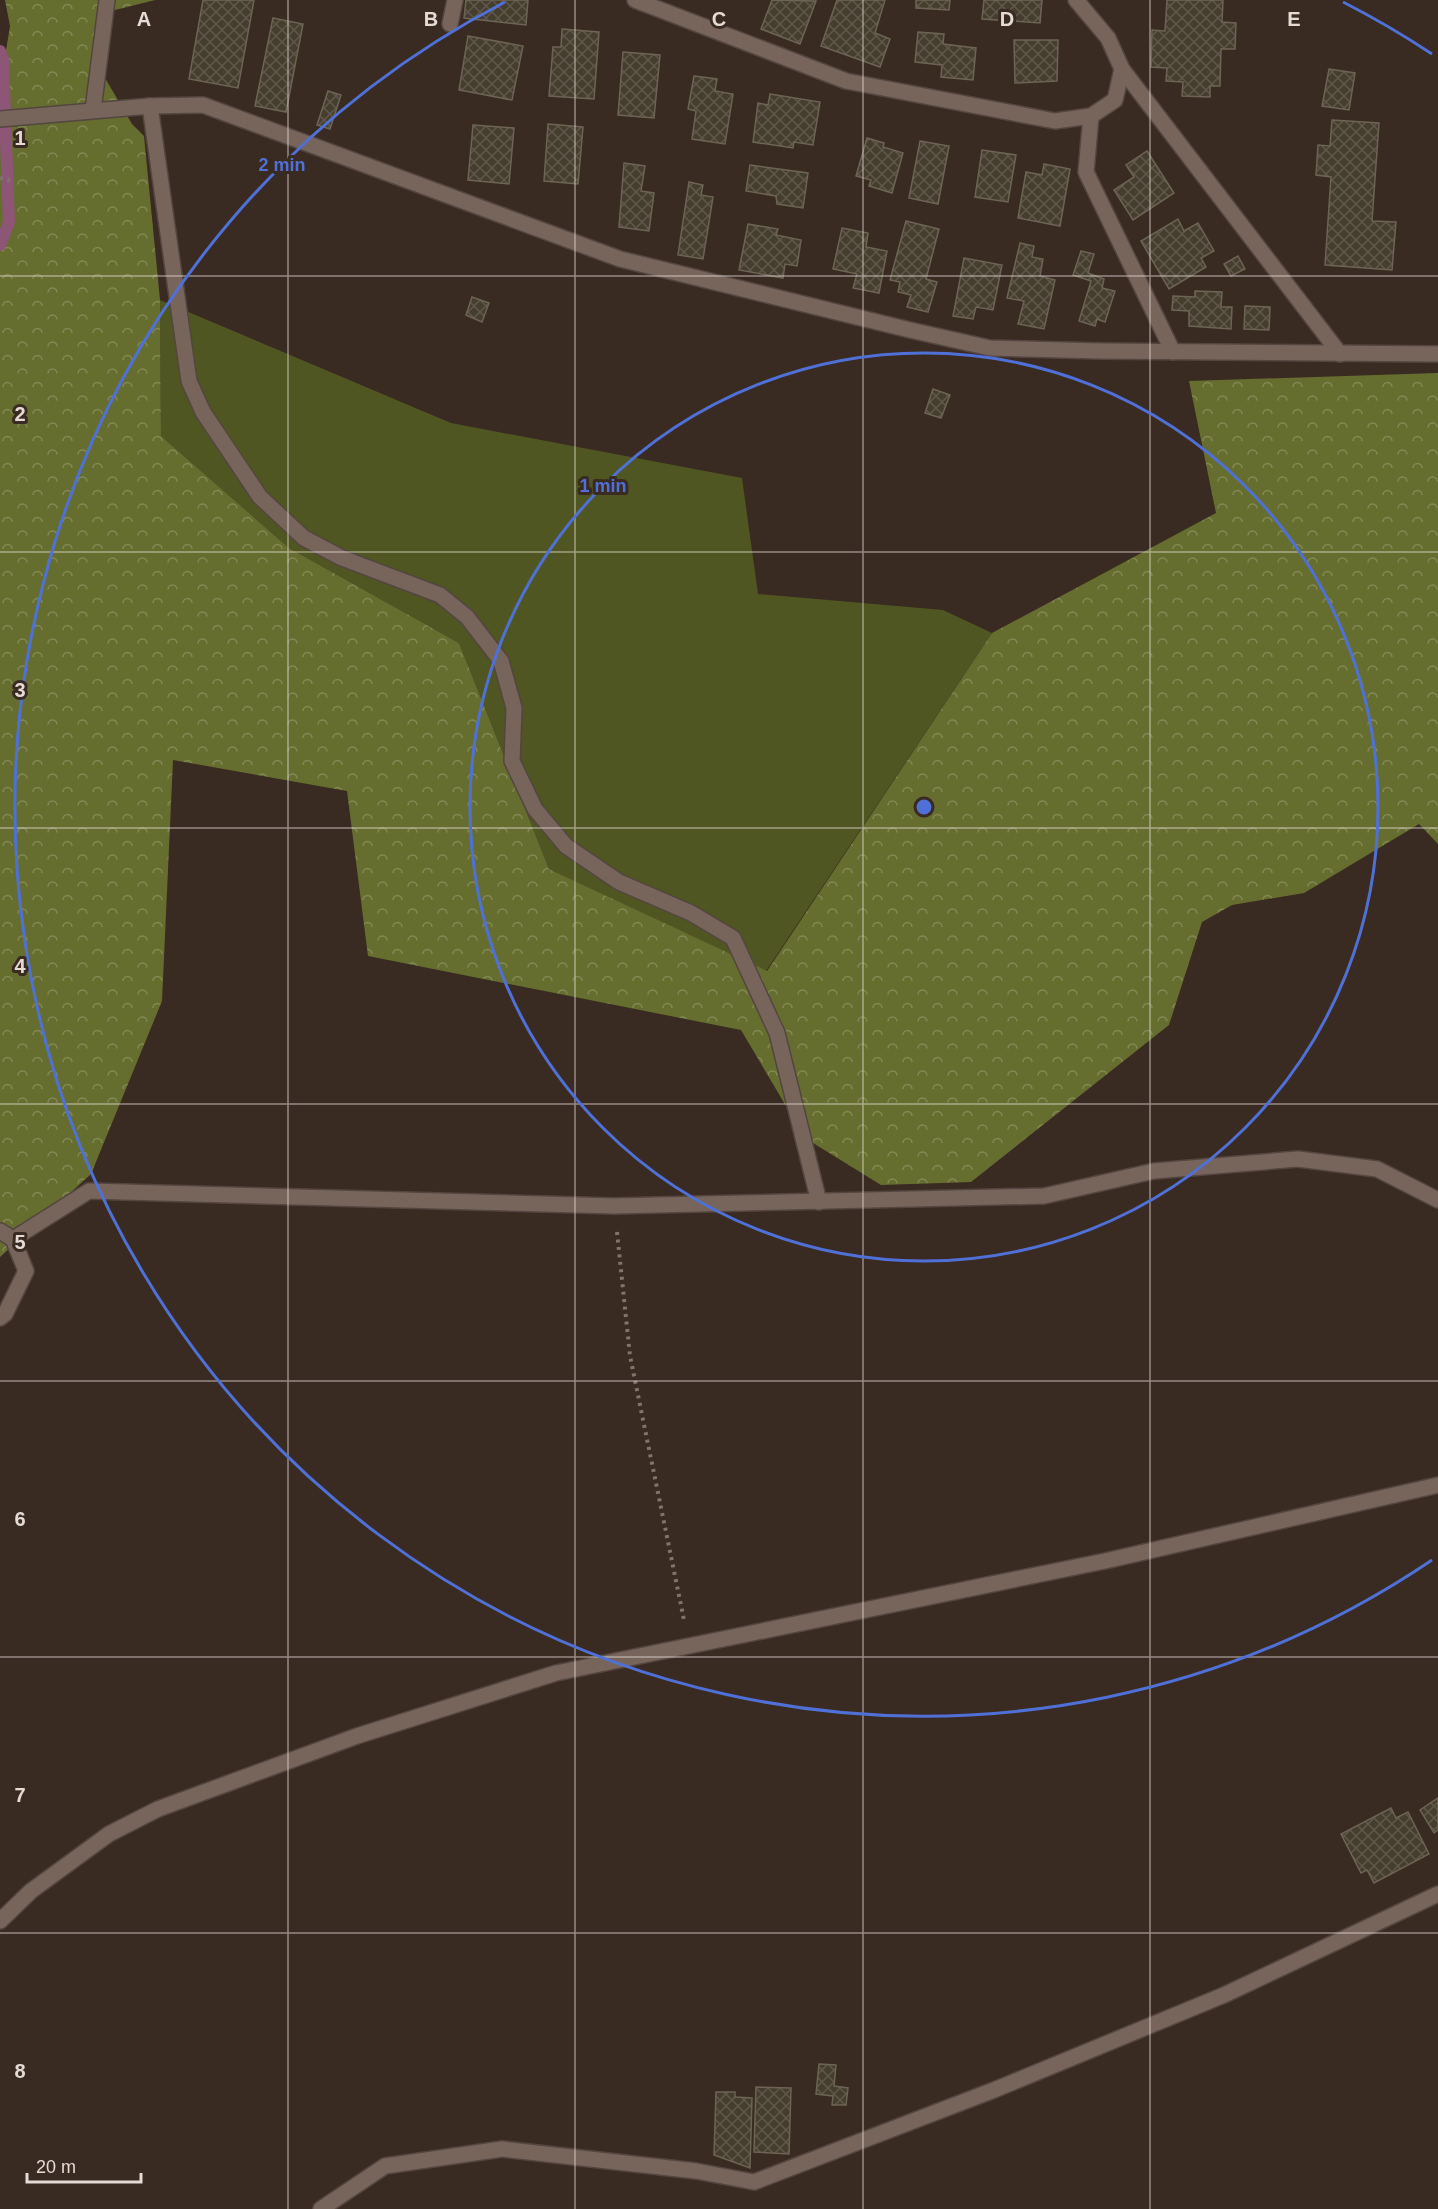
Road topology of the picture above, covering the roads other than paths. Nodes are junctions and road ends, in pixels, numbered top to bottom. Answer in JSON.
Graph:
{"nodes":[{"id":1,"x":107,"y":0,"type":"edge"},
{"id":2,"x":455,"y":0,"type":"edge"},
{"id":3,"x":635,"y":0,"type":"edge"},
{"id":4,"x":1076,"y":0,"type":"edge"},
{"id":5,"x":450,"y":24,"type":"dead end"},
{"id":6,"x":1122,"y":69,"type":"junction"},
{"id":7,"x":150,"y":106,"type":"junction"},
{"id":8,"x":93,"y":110,"type":"junction"},
{"id":9,"x":1090,"y":116,"type":"junction"},
{"id":10,"x":0,"y":119,"type":"edge"},
{"id":11,"x":1173,"y":352,"type":"junction"},
{"id":12,"x":1340,"y":354,"type":"junction"},
{"id":13,"x":1438,"y":354,"type":"edge"},
{"id":14,"x":1438,"y":1200,"type":"edge"},
{"id":15,"x":819,"y":1202,"type":"junction"},
{"id":16,"x":6,"y":1235,"type":"edge"},
{"id":17,"x":0,"y":1318,"type":"edge"},
{"id":18,"x":1438,"y":1485,"type":"edge"},
{"id":19,"x":1438,"y":1894,"type":"edge"},
{"id":20,"x":0,"y":1921,"type":"edge"},
{"id":21,"x":321,"y":2209,"type":"edge"}],
"edges":[{"from":1,"to":8,"type":"street"},
{"from":2,"to":5,"type":"street"},
{"from":3,"to":9,"type":"street"},
{"from":4,"to":6,"type":"street"},
{"from":6,"to":9,"type":"street"},
{"from":6,"to":12,"type":"street"},
{"from":7,"to":8,"type":"street"},
{"from":7,"to":11,"type":"street"},
{"from":7,"to":15,"type":"street"},
{"from":8,"to":10,"type":"street"},
{"from":9,"to":11,"type":"street"},
{"from":11,"to":12,"type":"street"},
{"from":12,"to":13,"type":"street"},
{"from":14,"to":15,"type":"street"},
{"from":15,"to":16,"type":"street"},
{"from":16,"to":17,"type":"street"},
{"from":18,"to":20,"type":"street"},
{"from":19,"to":21,"type":"street"}]}
